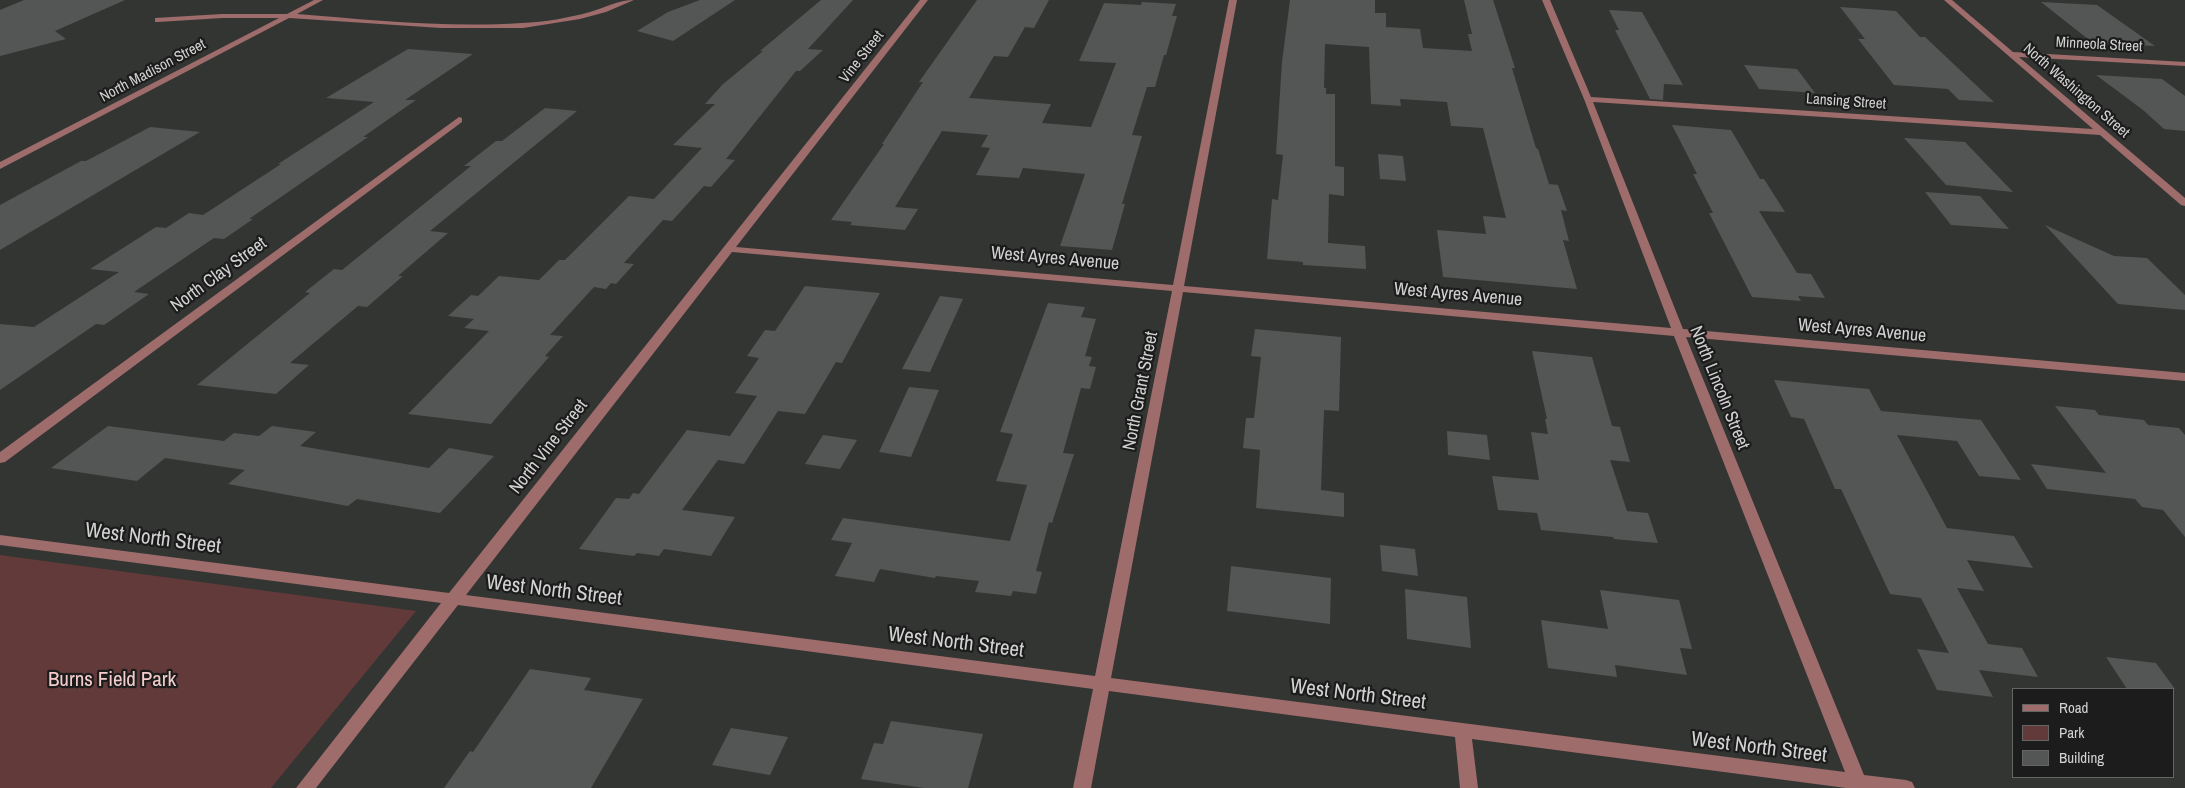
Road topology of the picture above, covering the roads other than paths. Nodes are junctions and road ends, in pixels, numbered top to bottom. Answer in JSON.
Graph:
{"nodes":[{"id":1,"x":319,"y":0,"type":"edge"},
{"id":2,"x":630,"y":0,"type":"edge"},
{"id":3,"x":924,"y":0,"type":"edge"},
{"id":4,"x":1233,"y":0,"type":"edge"},
{"id":5,"x":1546,"y":0,"type":"edge"},
{"id":6,"x":1948,"y":0,"type":"edge"},
{"id":7,"x":288,"y":16,"type":"junction"},
{"id":8,"x":158,"y":20,"type":"dead end"},
{"id":9,"x":2012,"y":54,"type":"junction"},
{"id":10,"x":2185,"y":64,"type":"edge"},
{"id":11,"x":1588,"y":99,"type":"junction"},
{"id":12,"x":459,"y":120,"type":"dead end"},
{"id":13,"x":822,"y":130,"type":"joint"},
{"id":14,"x":2102,"y":132,"type":"junction"},
{"id":15,"x":2,"y":164,"type":"edge"},
{"id":16,"x":2185,"y":203,"type":"edge"},
{"id":17,"x":728,"y":249,"type":"junction"},
{"id":18,"x":1179,"y":287,"type":"junction"},
{"id":19,"x":1678,"y":332,"type":"junction"},
{"id":20,"x":2185,"y":377,"type":"edge"},
{"id":21,"x":0,"y":459,"type":"edge"},
{"id":22,"x":0,"y":540,"type":"edge"},
{"id":23,"x":453,"y":599,"type":"junction"},
{"id":24,"x":1102,"y":683,"type":"junction"},
{"id":25,"x":1463,"y":730,"type":"junction"},
{"id":26,"x":1859,"y":785,"type":"edge"},
{"id":27,"x":305,"y":788,"type":"edge"},
{"id":28,"x":1082,"y":788,"type":"edge"},
{"id":29,"x":1469,"y":788,"type":"edge"},
{"id":30,"x":1906,"y":788,"type":"edge"}],
"edges":[{"from":1,"to":7,"type":"street","name":"North Madison Street"},
{"from":2,"to":7,"type":"street"},
{"from":3,"to":13,"type":"street","name":"Vine Street"},
{"from":4,"to":18,"type":"street","name":"North Grant Street"},
{"from":5,"to":11,"type":"street","name":"North Lincoln Street"},
{"from":6,"to":9,"type":"street","name":"North Washington Street"},
{"from":7,"to":8,"type":"street"},
{"from":7,"to":15,"type":"street","name":"North Madison Street"},
{"from":9,"to":10,"type":"street","name":"Minneola Street"},
{"from":9,"to":14,"type":"street","name":"North Washington Street"},
{"from":11,"to":14,"type":"street","name":"Lansing Street"},
{"from":11,"to":19,"type":"street","name":"North Lincoln Street"},
{"from":12,"to":21,"type":"street","name":"North Clay Street"},
{"from":13,"to":17,"type":"street","name":"North Vine Street"},
{"from":14,"to":16,"type":"street","name":"North Washington Street"},
{"from":17,"to":18,"type":"street","name":"West Ayres Avenue"},
{"from":17,"to":23,"type":"street","name":"North Vine Street"},
{"from":18,"to":19,"type":"street","name":"West Ayres Avenue"},
{"from":18,"to":24,"type":"street","name":"North Grant Street"},
{"from":19,"to":20,"type":"street","name":"West Ayres Avenue"},
{"from":19,"to":26,"type":"street","name":"North Lincoln Street"},
{"from":22,"to":23,"type":"street","name":"West North Street"},
{"from":23,"to":24,"type":"street","name":"West North Street"},
{"from":23,"to":27,"type":"street","name":"North Vine Street"},
{"from":24,"to":25,"type":"street","name":"West North Street"},
{"from":24,"to":28,"type":"street","name":"North Grant Street"},
{"from":25,"to":26,"type":"street","name":"West North Street"},
{"from":25,"to":29,"type":"street"},
{"from":26,"to":30,"type":"street","name":"West North Street"}]}
